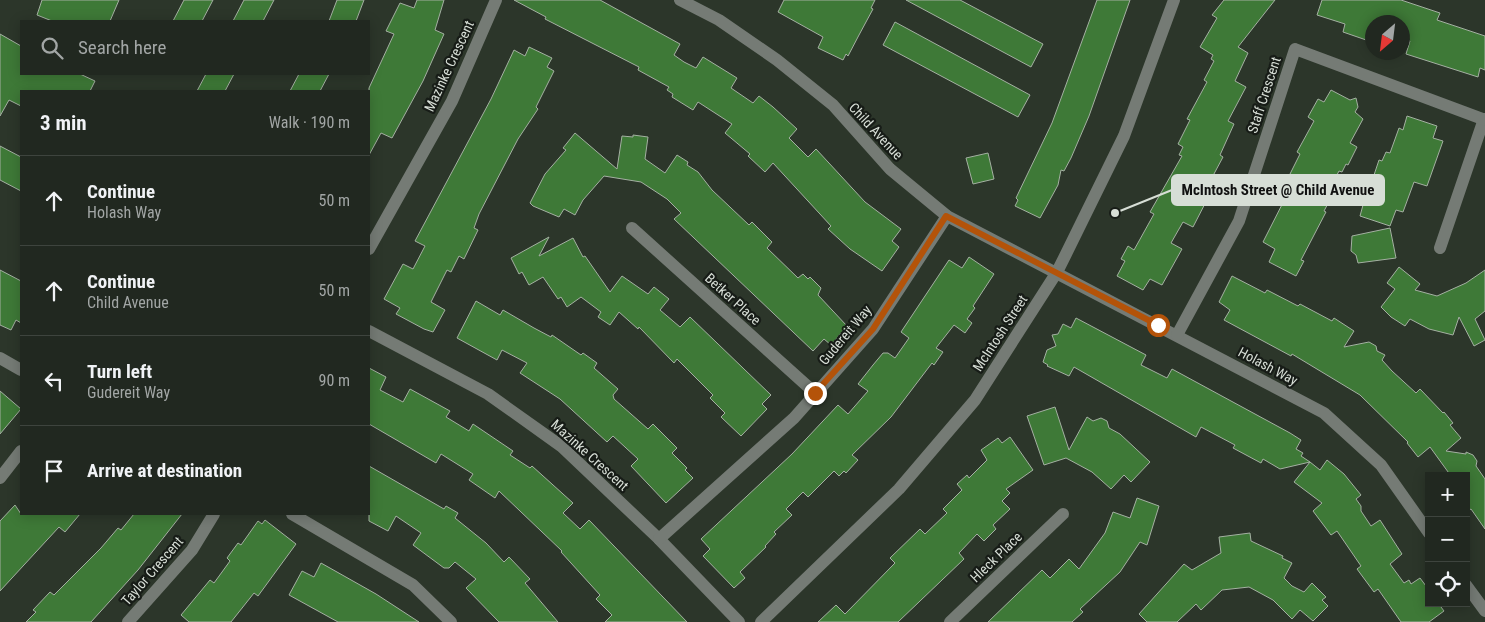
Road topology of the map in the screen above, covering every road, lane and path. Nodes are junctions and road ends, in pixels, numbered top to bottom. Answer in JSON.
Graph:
{"nodes":[{"id":1,"x":496,"y":0,"type":"edge"},
{"id":2,"x":680,"y":0,"type":"edge"},
{"id":3,"x":1174,"y":0,"type":"edge"},
{"id":4,"x":1484,"y":120,"type":"edge"},
{"id":5,"x":946,"y":216,"type":"junction"},
{"id":6,"x":632,"y":228,"type":"dead end"},
{"id":7,"x":370,"y":247,"type":"edge"},
{"id":8,"x":1440,"y":248,"type":"dead end"},
{"id":9,"x":1057,"y":272,"type":"junction"},
{"id":10,"x":370,"y":332,"type":"edge"},
{"id":11,"x":1177,"y":335,"type":"junction"},
{"id":12,"x":0,"y":358,"type":"edge"},
{"id":13,"x":20,"y":369,"type":"edge"},
{"id":14,"x":815,"y":393,"type":"junction"},
{"id":15,"x":20,"y":452,"type":"edge"},
{"id":16,"x":0,"y":478,"type":"edge"},
{"id":17,"x":1063,"y":514,"type":"dead end"},
{"id":18,"x":213,"y":515,"type":"edge"},
{"id":19,"x":294,"y":515,"type":"edge"},
{"id":20,"x":1425,"y":527,"type":"edge"},
{"id":21,"x":659,"y":539,"type":"junction"},
{"id":22,"x":1470,"y":590,"type":"edge"},
{"id":23,"x":1485,"y":611,"type":"edge"},
{"id":24,"x":128,"y":622,"type":"edge"},
{"id":25,"x":451,"y":622,"type":"edge"},
{"id":26,"x":739,"y":622,"type":"edge"},
{"id":27,"x":762,"y":622,"type":"edge"},
{"id":28,"x":950,"y":622,"type":"edge"}],
"edges":[{"from":1,"to":7,"type":"street","name":"Mazinke Crescent"},
{"from":2,"to":5,"type":"street","name":"Child Avenue"},
{"from":3,"to":9,"type":"street","name":"McIntosh Street"},
{"from":4,"to":8,"type":"street"},
{"from":4,"to":11,"type":"street","name":"Staff Crescent"},
{"from":5,"to":9,"type":"street","name":"Child Avenue"},
{"from":5,"to":14,"type":"street","name":"Gudereit Way"},
{"from":6,"to":14,"type":"street","name":"Betker Place"},
{"from":9,"to":11,"type":"street","name":"Holash Way"},
{"from":9,"to":27,"type":"street","name":"McIntosh Street"},
{"from":10,"to":21,"type":"street","name":"Mazinke Crescent"},
{"from":11,"to":20,"type":"street","name":"Holash Way"},
{"from":12,"to":13,"type":"street"},
{"from":14,"to":21,"type":"street","name":"Gudereit Way"},
{"from":15,"to":16,"type":"street"},
{"from":17,"to":28,"type":"street","name":"Hleck Place"},
{"from":18,"to":24,"type":"street","name":"Taylor Crescent"},
{"from":19,"to":25,"type":"street"},
{"from":21,"to":26,"type":"street","name":"Mazinke Crescent"},
{"from":22,"to":23,"type":"street"}]}
